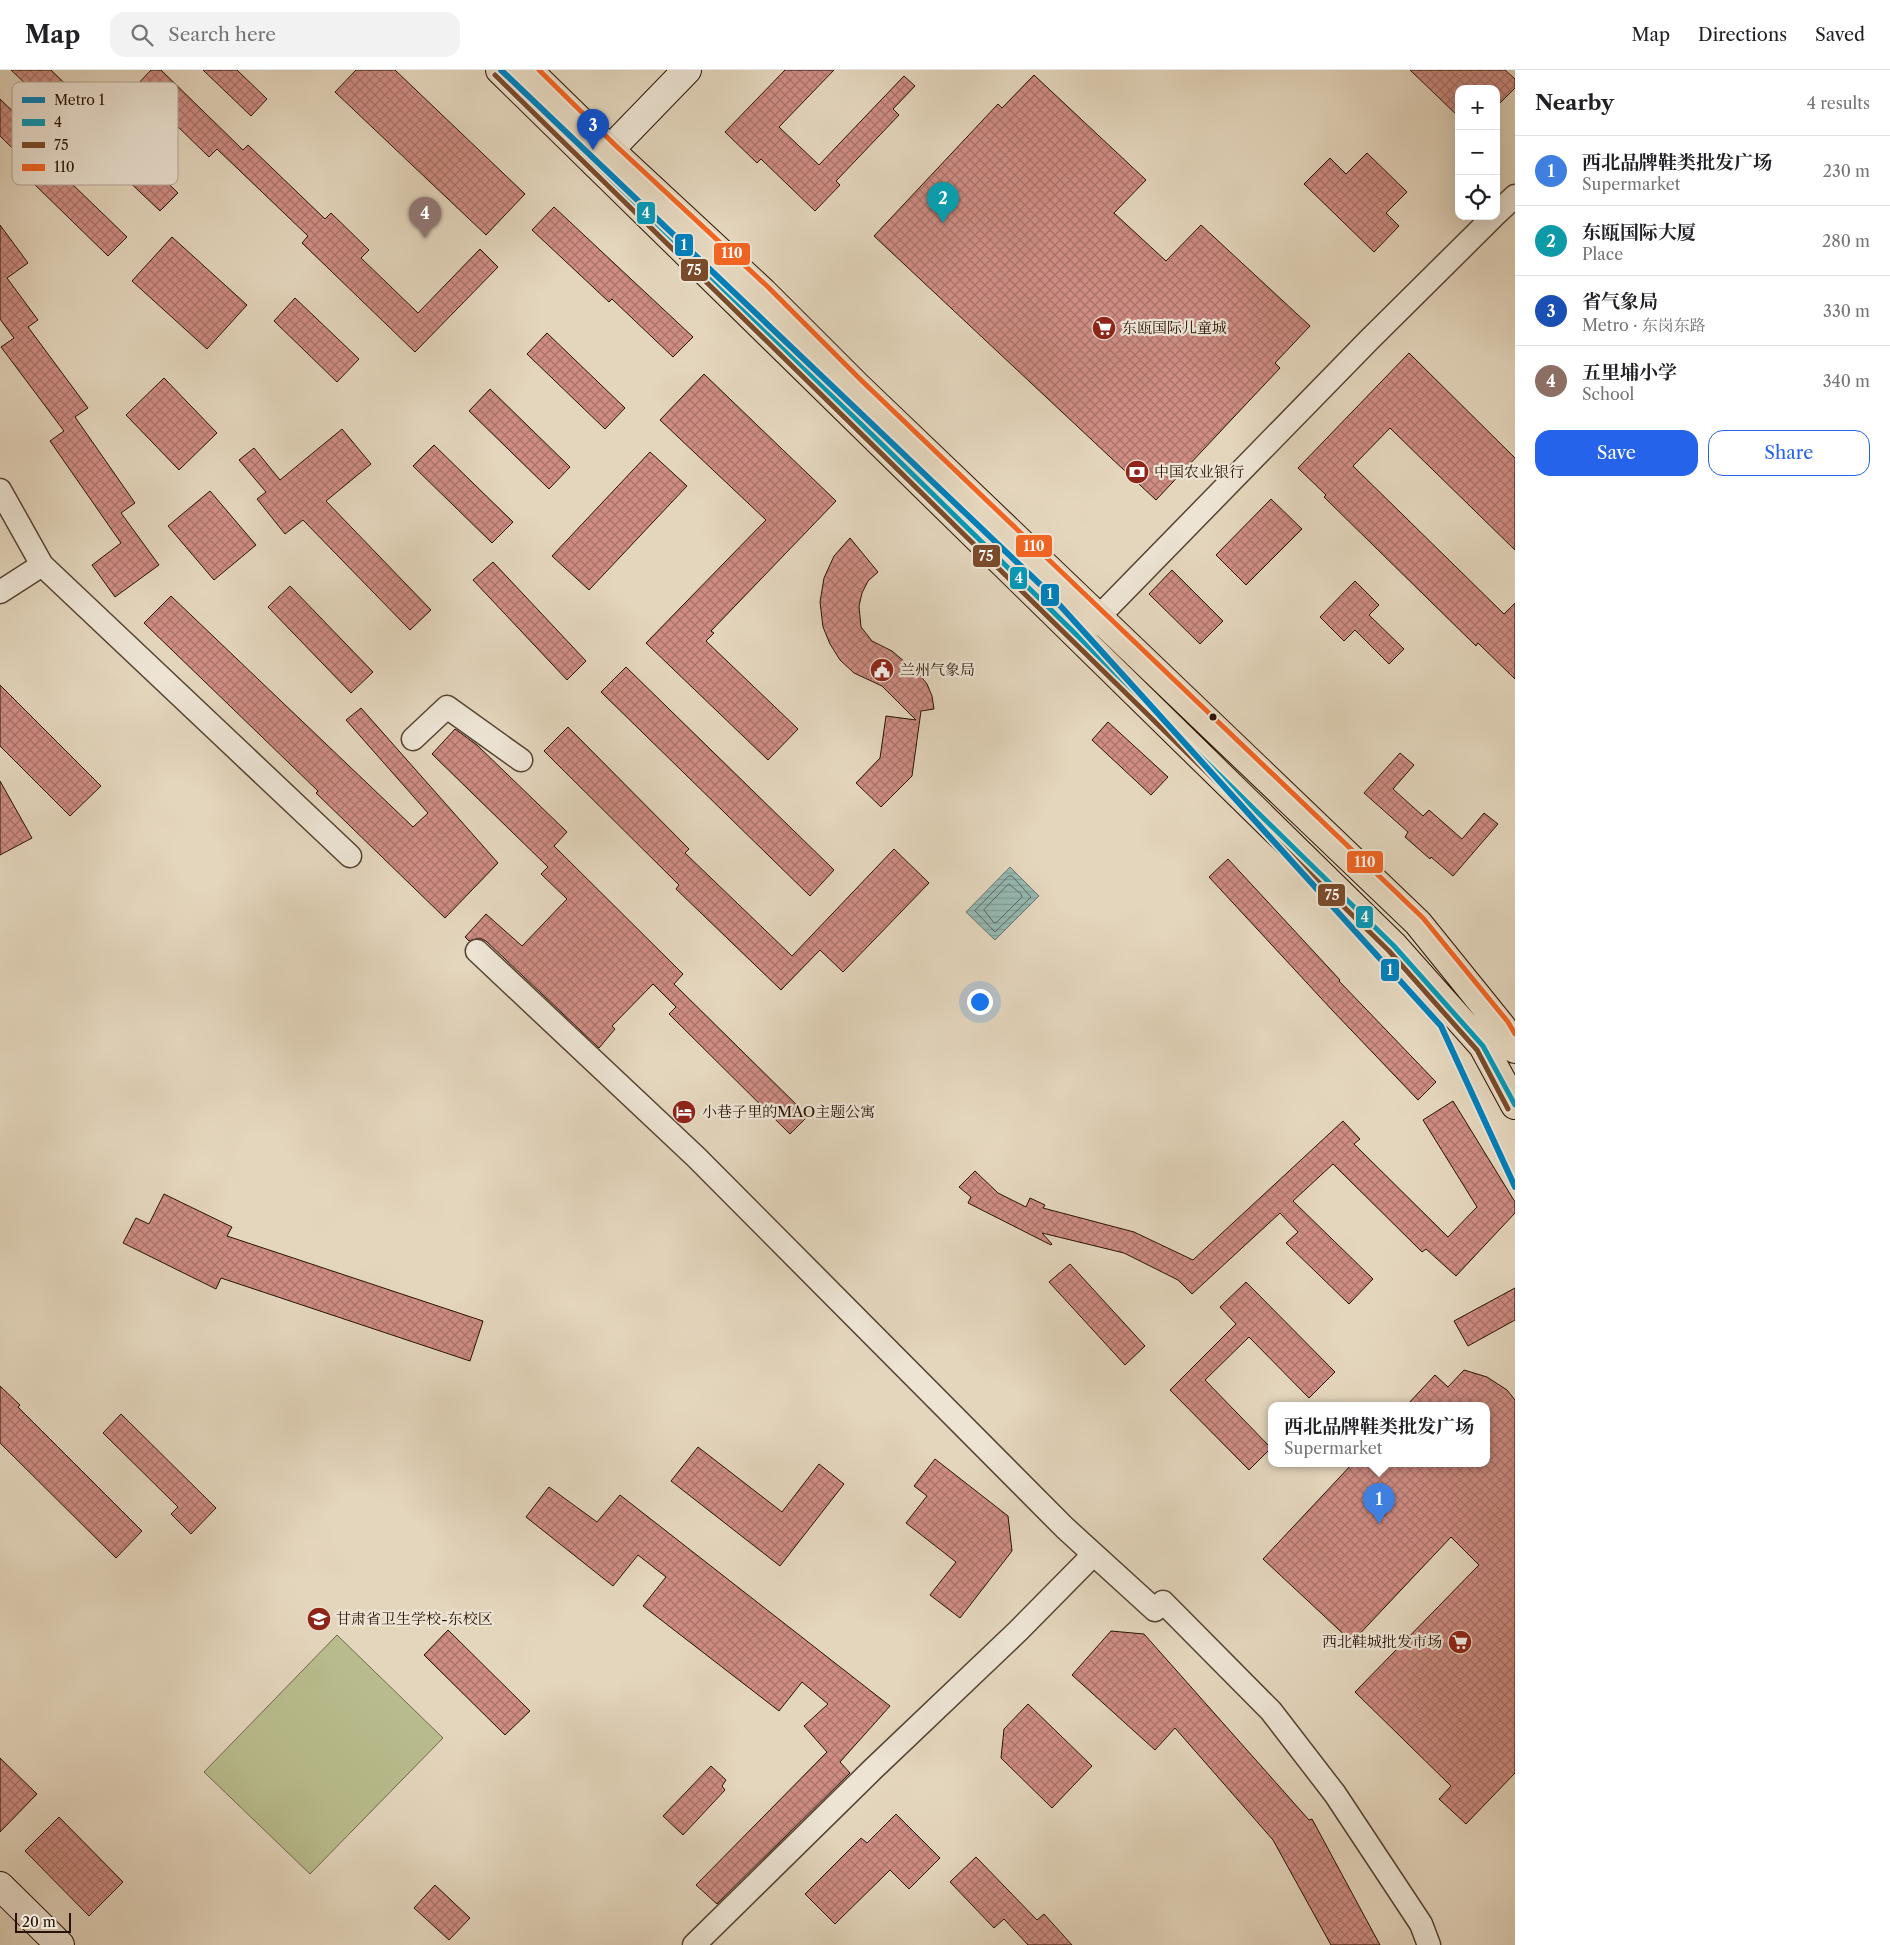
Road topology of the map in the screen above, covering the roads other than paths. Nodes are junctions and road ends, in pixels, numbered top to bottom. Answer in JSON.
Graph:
{"nodes":[{"id":1,"x":500,"y":70,"type":"edge"},
{"id":2,"x":528,"y":70,"type":"edge"},
{"id":3,"x":687,"y":70,"type":"edge"},
{"id":4,"x":603,"y":157,"type":"junction"},
{"id":5,"x":1515,"y":196,"type":"edge"},
{"id":6,"x":1500,"y":210,"type":"edge"},
{"id":7,"x":1490,"y":220,"type":"edge"},
{"id":8,"x":0,"y":490,"type":"edge"},
{"id":9,"x":42,"y":566,"type":"junction"},
{"id":10,"x":0,"y":592,"type":"edge"},
{"id":11,"x":1100,"y":616,"type":"junction"},
{"id":12,"x":1079,"y":637,"type":"junction"},
{"id":13,"x":413,"y":738,"type":"dead end"},
{"id":14,"x":521,"y":760,"type":"dead end"},
{"id":15,"x":350,"y":856,"type":"dead end"},
{"id":16,"x":477,"y":951,"type":"dead end"},
{"id":17,"x":1515,"y":1049,"type":"edge"},
{"id":18,"x":1515,"y":1105,"type":"edge"},
{"id":19,"x":1093,"y":1554,"type":"junction"},
{"id":20,"x":0,"y":1886,"type":"edge"},
{"id":21,"x":60,"y":1945,"type":"edge"},
{"id":22,"x":694,"y":1945,"type":"edge"},
{"id":23,"x":1428,"y":1945,"type":"edge"}],
"edges":[{"from":1,"to":4,"type":"main road"},
{"from":2,"to":4,"type":"main road"},
{"from":3,"to":4,"type":"main road"},
{"from":4,"to":11,"type":"main road"},
{"from":4,"to":12,"type":"main road"},
{"from":5,"to":6,"type":"street"},
{"from":7,"to":11,"type":"street"},
{"from":8,"to":9,"type":"street"},
{"from":9,"to":10,"type":"street"},
{"from":9,"to":15,"type":"street"},
{"from":11,"to":12,"type":"street"},
{"from":11,"to":17,"type":"main road"},
{"from":12,"to":18,"type":"main road"},
{"from":13,"to":14,"type":"street"},
{"from":16,"to":19,"type":"street"},
{"from":19,"to":22,"type":"street"},
{"from":19,"to":23,"type":"street"},
{"from":20,"to":21,"type":"main road"}]}
